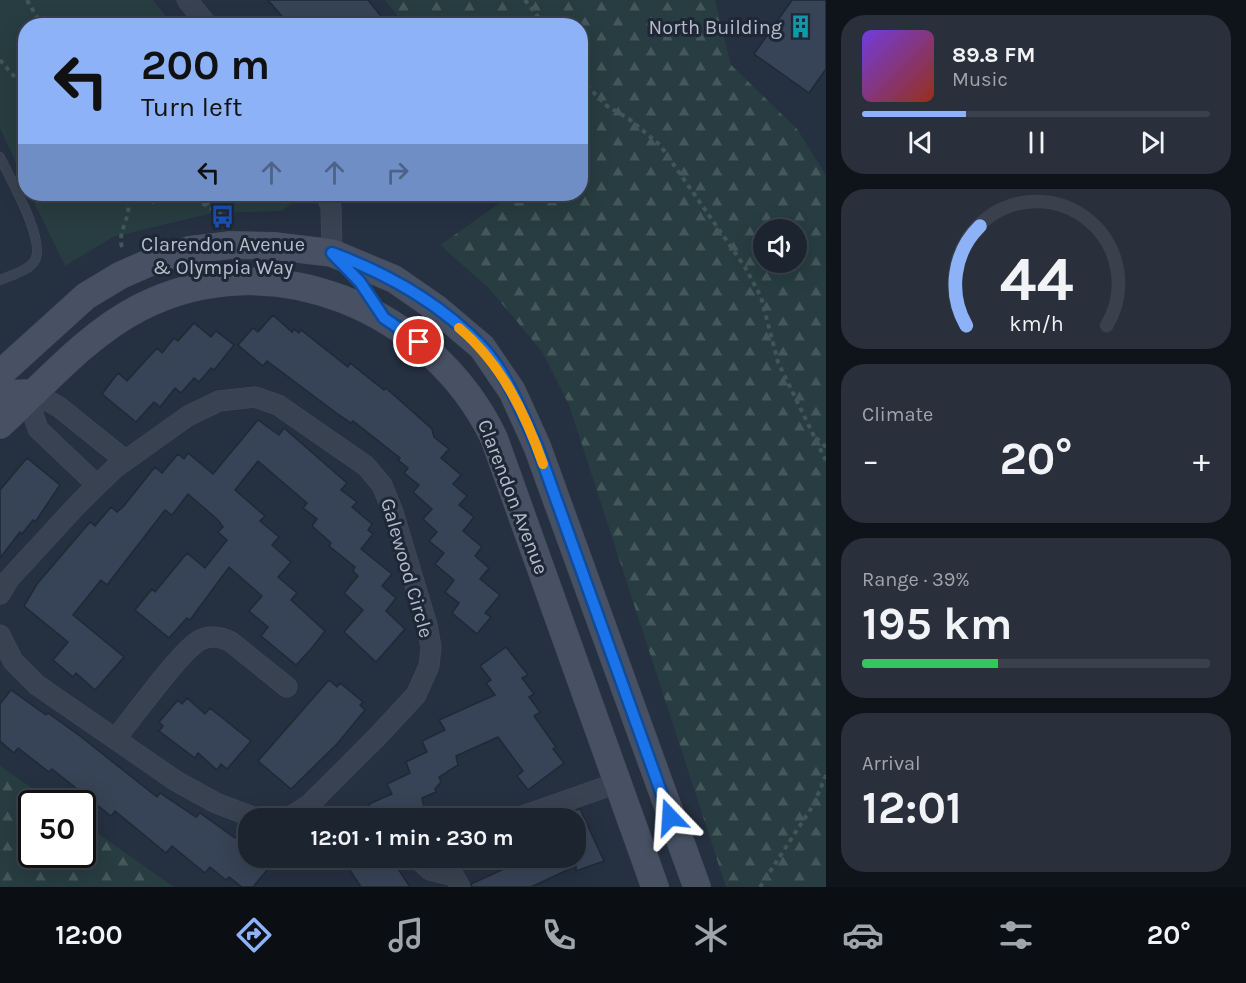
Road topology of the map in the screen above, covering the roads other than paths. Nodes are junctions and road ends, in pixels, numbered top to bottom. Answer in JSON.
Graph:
{"nodes":[{"id":1,"x":187,"y":0,"type":"edge"},
{"id":2,"x":202,"y":18,"type":"edge"},
{"id":3,"x":0,"y":157,"type":"edge"},
{"id":4,"x":18,"y":198,"type":"edge"},
{"id":5,"x":19,"y":201,"type":"edge"},
{"id":6,"x":329,"y":201,"type":"edge"},
{"id":7,"x":332,"y":253,"type":"junction"},
{"id":8,"x":0,"y":280,"type":"edge"},
{"id":9,"x":281,"y":283,"type":"junction"},
{"id":10,"x":384,"y":318,"type":"junction"},
{"id":11,"x":47,"y":329,"type":"junction"},
{"id":12,"x":1,"y":376,"type":"edge"},
{"id":13,"x":34,"y":393,"type":"junction"},
{"id":14,"x":0,"y":424,"type":"edge"},
{"id":15,"x":125,"y":460,"type":"junction"},
{"id":16,"x":97,"y":485,"type":"junction"},
{"id":17,"x":0,"y":594,"type":"edge"},
{"id":18,"x":0,"y":635,"type":"edge"},
{"id":19,"x":287,"y":687,"type":"dead end"},
{"id":20,"x":636,"y":722,"type":"junction"},
{"id":21,"x":115,"y":739,"type":"junction"},
{"id":22,"x":617,"y":783,"type":"junction"},
{"id":23,"x":304,"y":808,"type":"edge"},
{"id":24,"x":546,"y":808,"type":"edge"},
{"id":25,"x":238,"y":811,"type":"edge"},
{"id":26,"x":670,"y":817,"type":"junction"},
{"id":27,"x":428,"y":868,"type":"edge"},
{"id":28,"x":460,"y":887,"type":"edge"},
{"id":29,"x":655,"y":887,"type":"edge"},
{"id":30,"x":697,"y":887,"type":"edge"}],
"edges":[{"from":1,"to":2,"type":"street"},
{"from":3,"to":4,"type":"lane"},
{"from":5,"to":8,"type":"lane"},
{"from":6,"to":7,"type":"street"},
{"from":7,"to":9,"type":"main road"},
{"from":7,"to":10,"type":"main road"},
{"from":7,"to":11,"type":"main road","name":"Clarendon Avenue"},
{"from":7,"to":20,"type":"main road","name":"Clarendon Avenue"},
{"from":9,"to":10,"type":"main road","name":"Clarendon Avenue"},
{"from":9,"to":13,"type":"main road","name":"Clarendon Avenue"},
{"from":10,"to":22,"type":"main road","name":"Clarendon Avenue"},
{"from":11,"to":12,"type":"main road","name":"Clarendon Avenue"},
{"from":11,"to":13,"type":"main road"},
{"from":12,"to":13,"type":"main road"},
{"from":13,"to":14,"type":"main road","name":"Clarendon Avenue"},
{"from":13,"to":15,"type":"street"},
{"from":13,"to":16,"type":"street"},
{"from":15,"to":16,"type":"street","name":"Galewood Circle"},
{"from":15,"to":23,"type":"street","name":"Galewood Circle"},
{"from":16,"to":17,"type":"street","name":"Galewood Circle"},
{"from":18,"to":21,"type":"street"},
{"from":19,"to":21,"type":"street"},
{"from":20,"to":22,"type":"main road"},
{"from":20,"to":26,"type":"main road","name":"Clarendon Avenue"},
{"from":21,"to":25,"type":"street"},
{"from":22,"to":24,"type":"street"},
{"from":22,"to":26,"type":"main road"},
{"from":22,"to":29,"type":"main road","name":"Clarendon Avenue"},
{"from":26,"to":30,"type":"main road","name":"Clarendon Avenue"},
{"from":27,"to":28,"type":"street"}]}
